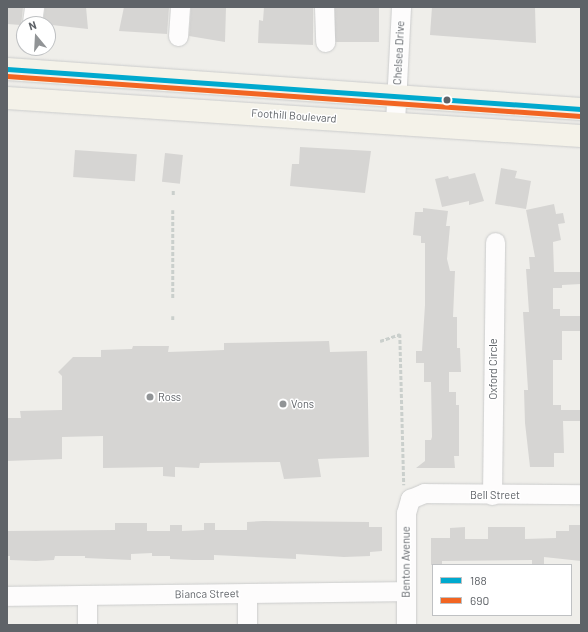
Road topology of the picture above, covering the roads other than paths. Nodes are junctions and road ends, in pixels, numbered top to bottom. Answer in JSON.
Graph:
{"nodes":[{"id":1,"x":180,"y":7,"type":"edge"},
{"id":2,"x":324,"y":7,"type":"edge"},
{"id":3,"x":402,"y":7,"type":"edge"},
{"id":4,"x":178,"y":36,"type":"dead end"},
{"id":5,"x":325,"y":42,"type":"dead end"},
{"id":6,"x":7,"y":69,"type":"edge"},
{"id":7,"x":397,"y":97,"type":"junction"},
{"id":8,"x":7,"y":98,"type":"edge"},
{"id":9,"x":581,"y":109,"type":"edge"},
{"id":10,"x":395,"y":122,"type":"junction"},
{"id":11,"x":581,"y":136,"type":"edge"},
{"id":12,"x":494,"y":242,"type":"dead end"},
{"id":13,"x":407,"y":490,"type":"joint"},
{"id":14,"x":581,"y":494,"type":"edge"},
{"id":15,"x":492,"y":495,"type":"junction"},
{"id":16,"x":406,"y":591,"type":"junction"},
{"id":17,"x":247,"y":594,"type":"junction"},
{"id":18,"x":7,"y":596,"type":"edge"},
{"id":19,"x":87,"y":597,"type":"junction"},
{"id":20,"x":87,"y":625,"type":"edge"},
{"id":21,"x":247,"y":625,"type":"edge"},
{"id":22,"x":406,"y":625,"type":"edge"}],
"edges":[{"from":1,"to":4,"type":"street"},
{"from":2,"to":5,"type":"street"},
{"from":3,"to":7,"type":"street","name":"Chelsea Drive"},
{"from":6,"to":7,"type":"main road"},
{"from":7,"to":9,"type":"main road"},
{"from":7,"to":10,"type":"street","name":"Chelsea Drive"},
{"from":8,"to":10,"type":"main road","name":"Foothill Boulevard"},
{"from":10,"to":11,"type":"main road","name":"Foothill Boulevard"},
{"from":12,"to":15,"type":"street","name":"Oxford Circle"},
{"from":13,"to":15,"type":"street","name":"Bell Street"},
{"from":13,"to":16,"type":"street","name":"Benton Avenue"},
{"from":14,"to":15,"type":"street","name":"Bell Street"},
{"from":16,"to":17,"type":"street","name":"Bianca Street"},
{"from":16,"to":22,"type":"street","name":"Benton Avenue"},
{"from":17,"to":19,"type":"street","name":"Bianca Street"},
{"from":17,"to":21,"type":"street"},
{"from":18,"to":19,"type":"street","name":"Bianca Street"},
{"from":19,"to":20,"type":"street"}]}
